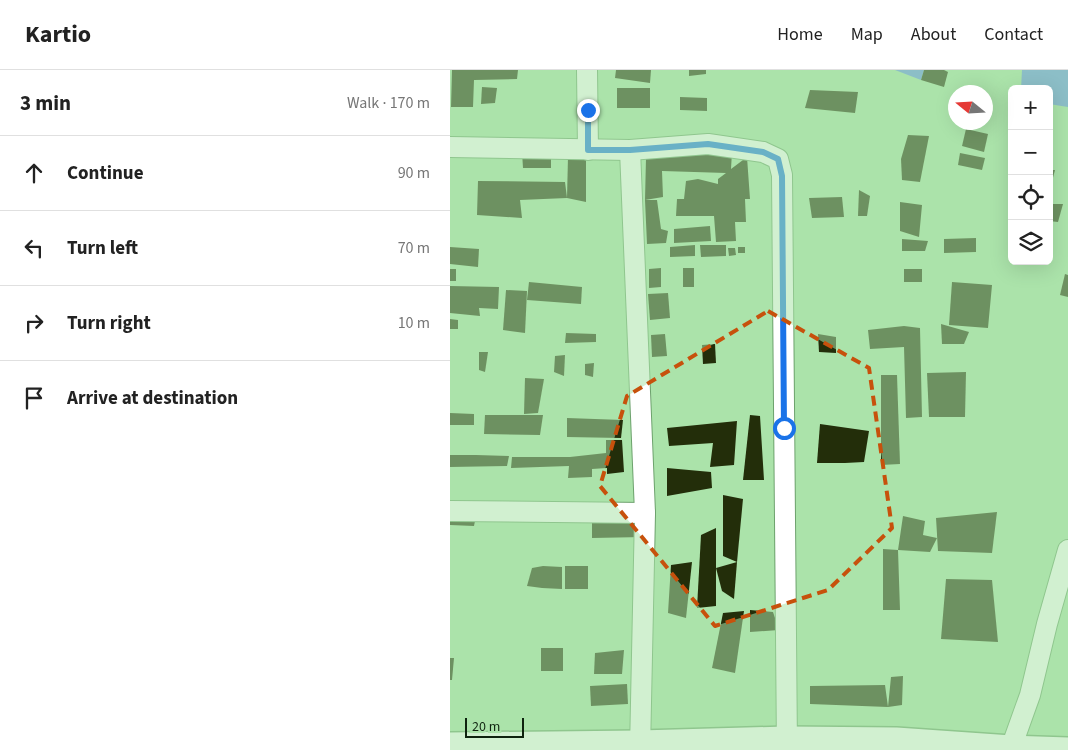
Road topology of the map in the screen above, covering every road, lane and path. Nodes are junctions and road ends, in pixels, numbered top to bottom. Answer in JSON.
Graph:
{"nodes":[{"id":1,"x":587,"y":70,"type":"edge"},
{"id":2,"x":450,"y":147,"type":"edge"},
{"id":3,"x":588,"y":150,"type":"junction"},
{"id":4,"x":630,"y":150,"type":"junction"},
{"id":5,"x":450,"y":511,"type":"edge"},
{"id":6,"x":645,"y":513,"type":"junction"},
{"id":7,"x":1068,"y":550,"type":"edge"},
{"id":8,"x":787,"y":744,"type":"edge"},
{"id":9,"x":450,"y":745,"type":"edge"},
{"id":10,"x":640,"y":747,"type":"edge"},
{"id":11,"x":1011,"y":749,"type":"edge"},
{"id":12,"x":1068,"y":750,"type":"edge"}],
"edges":[{"from":1,"to":3,"type":"street"},
{"from":2,"to":3,"type":"street"},
{"from":3,"to":4,"type":"street"},
{"from":4,"to":6,"type":"street"},
{"from":4,"to":8,"type":"street"},
{"from":5,"to":6,"type":"street"},
{"from":6,"to":10,"type":"street"},
{"from":7,"to":11,"type":"street"},
{"from":8,"to":10,"type":"street"},
{"from":8,"to":11,"type":"street"},
{"from":9,"to":10,"type":"street"},
{"from":11,"to":12,"type":"street"}]}
